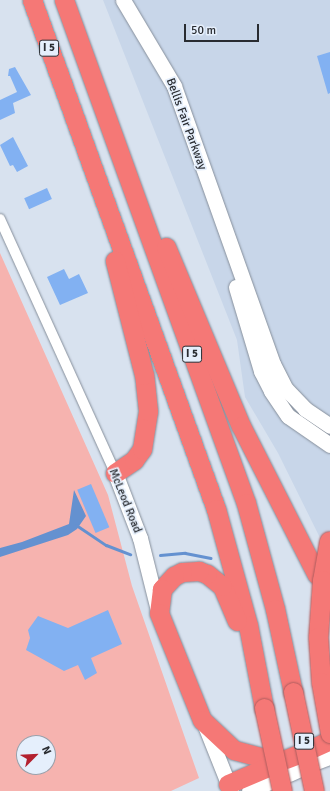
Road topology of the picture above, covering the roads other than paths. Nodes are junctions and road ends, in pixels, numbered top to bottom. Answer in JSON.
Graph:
{"nodes":[{"id":1,"x":32,"y":0,"type":"edge"},
{"id":2,"x":64,"y":0,"type":"edge"},
{"id":3,"x":123,"y":0,"type":"edge"},
{"id":4,"x":72,"y":21,"type":"junction"},
{"id":5,"x":66,"y":95,"type":"junction"},
{"id":6,"x":0,"y":219,"type":"edge"},
{"id":7,"x":225,"y":233,"type":"junction"},
{"id":8,"x":330,"y":426,"type":"edge"},
{"id":9,"x":330,"y":445,"type":"edge"},
{"id":10,"x":115,"y":474,"type":"junction"},
{"id":11,"x":329,"y":537,"type":"edge"},
{"id":12,"x":317,"y":575,"type":"dead end"},
{"id":13,"x":159,"y":613,"type":"junction"},
{"id":14,"x":264,"y":708,"type":"junction"},
{"id":15,"x":202,"y":720,"type":"junction"},
{"id":16,"x":308,"y":755,"type":"edge"},
{"id":17,"x":270,"y":775,"type":"edge"},
{"id":18,"x":227,"y":789,"type":"edge"},
{"id":19,"x":249,"y":791,"type":"edge"},
{"id":20,"x":314,"y":791,"type":"edge"}],
"edges":[{"from":1,"to":5,"type":"highway","number":"I 5"},
{"from":2,"to":4,"type":"highway","number":"I 5"},
{"from":3,"to":7,"type":"street","name":"Bellis Fair Parkway"},
{"from":4,"to":12,"type":"highway"},
{"from":4,"to":20,"type":"highway","number":"I 5","bridge":true},
{"from":5,"to":10,"type":"highway"},
{"from":5,"to":14,"type":"highway","number":"I 5"},
{"from":6,"to":10,"type":"street","name":"McLeod Road"},
{"from":7,"to":8,"type":"street","name":"Bellis Fair Parkway"},
{"from":7,"to":9,"type":"street","name":"Bellis Fair Parkway"},
{"from":10,"to":13,"type":"street","name":"McLeod Road"},
{"from":11,"to":16,"type":"highway","bridge":true},
{"from":13,"to":14,"type":"highway"},
{"from":13,"to":15,"type":"highway","name":"McLeod Road"},
{"from":14,"to":17,"type":"highway","number":"I 5","bridge":true},
{"from":15,"to":17,"type":"highway"},
{"from":15,"to":18,"type":"street","name":"McLeod Road"},
{"from":17,"to":18,"type":"highway"},
{"from":17,"to":19,"type":"street"}]}
